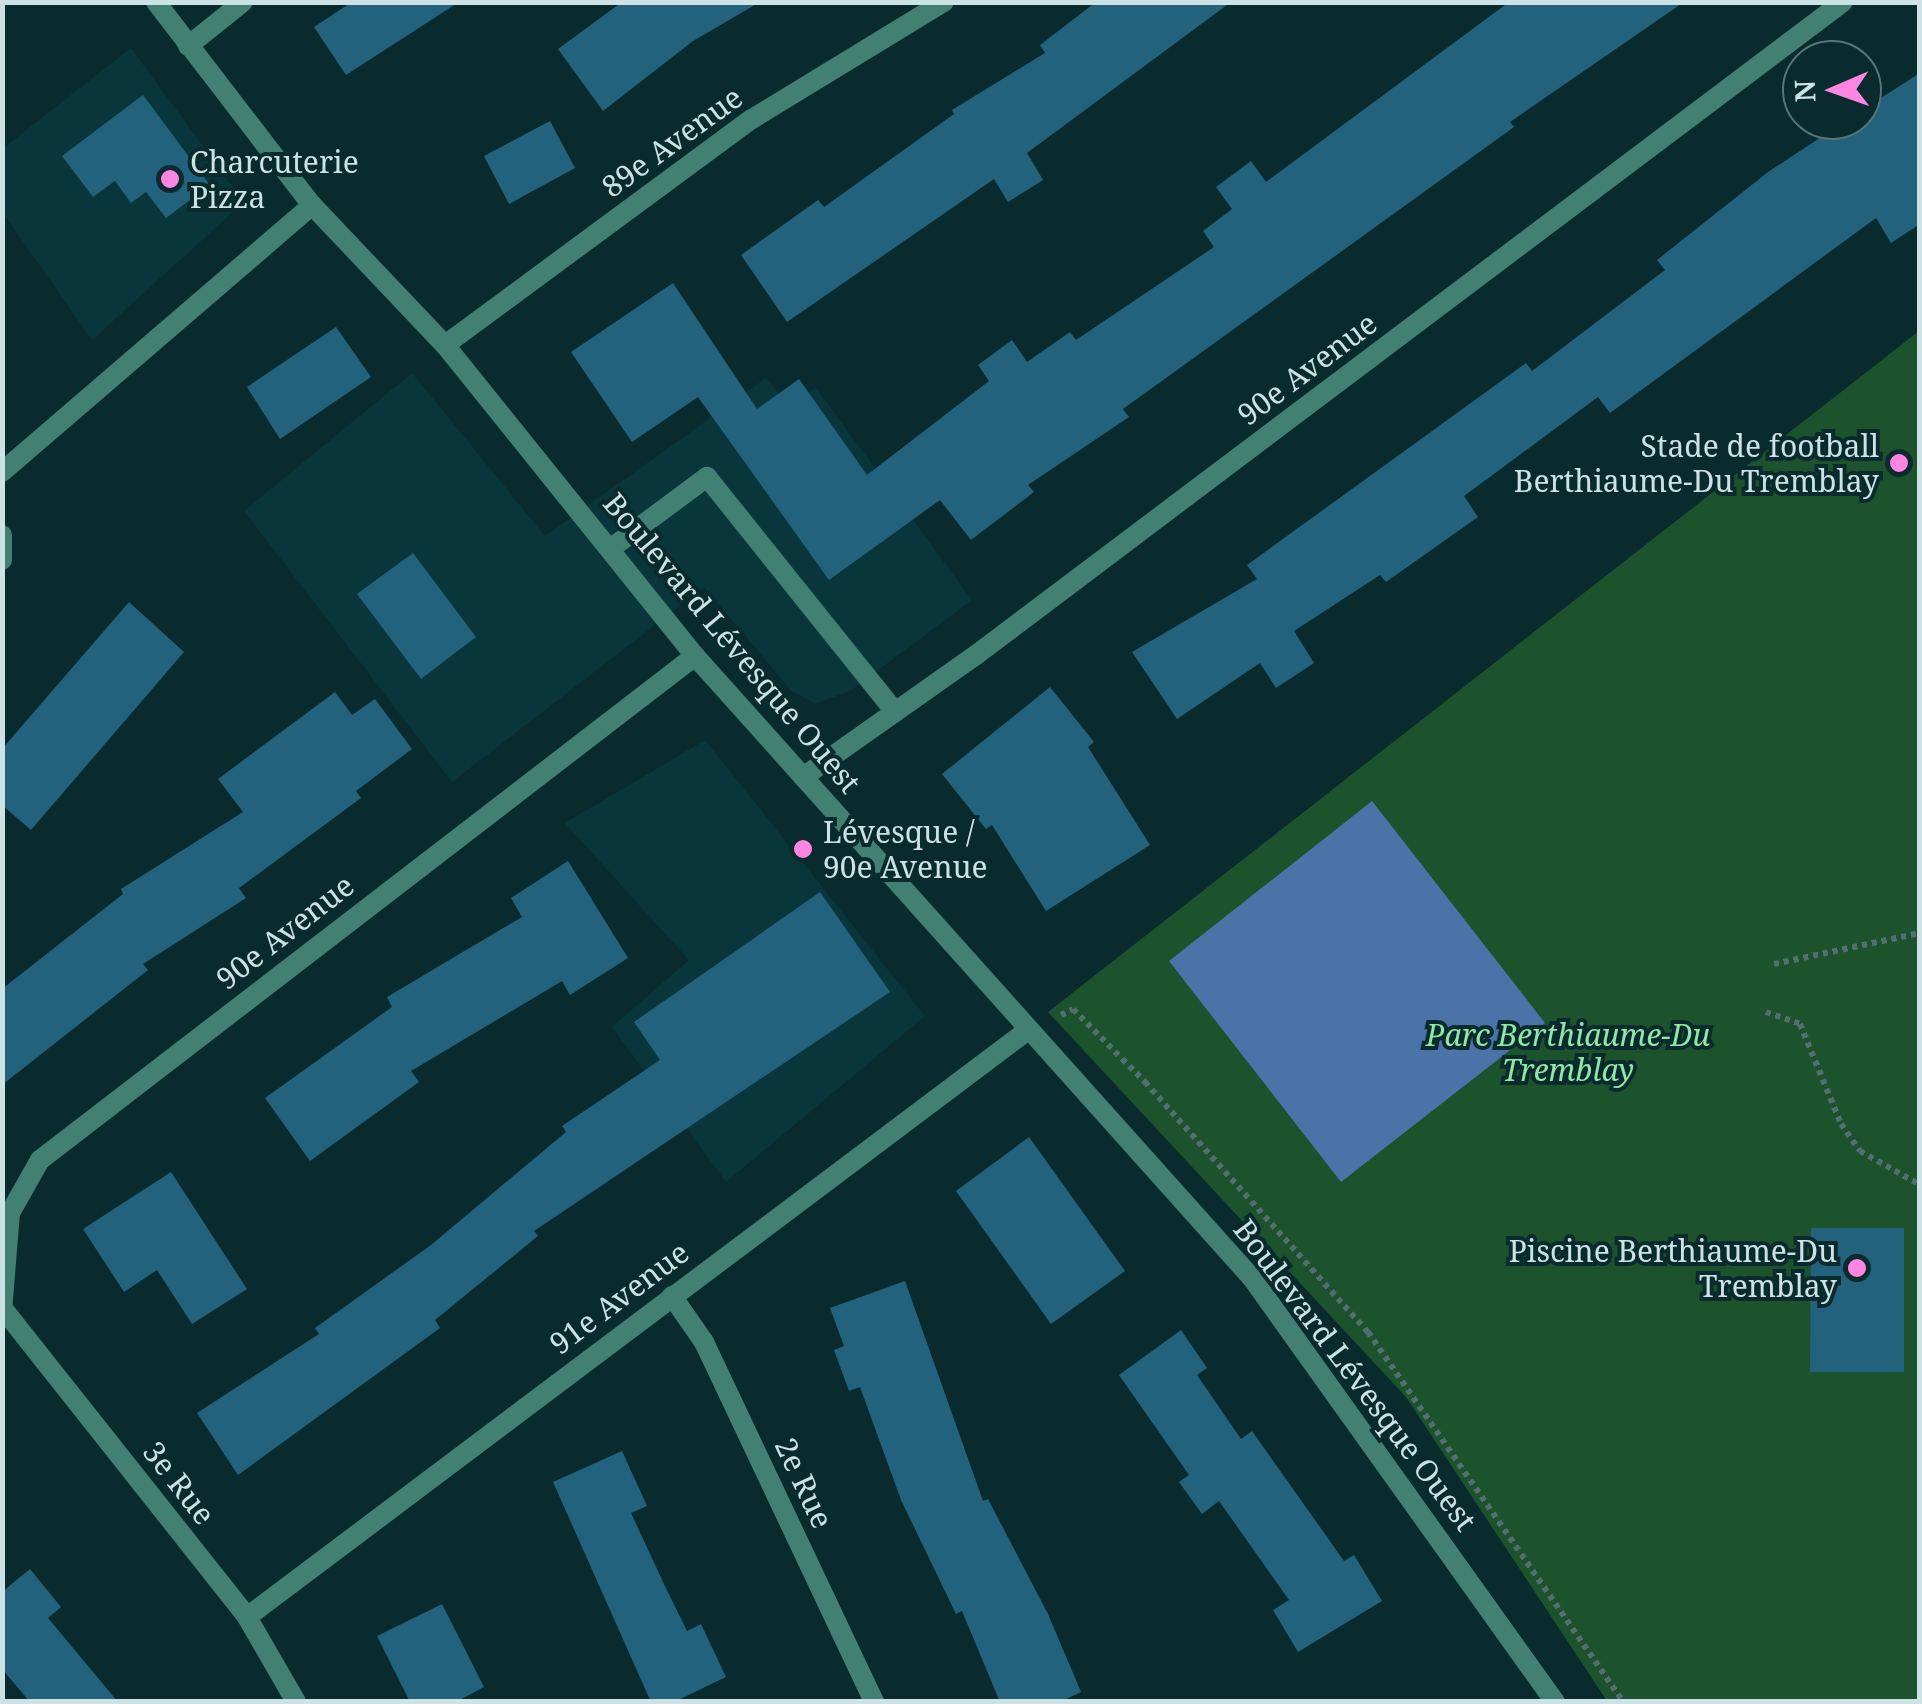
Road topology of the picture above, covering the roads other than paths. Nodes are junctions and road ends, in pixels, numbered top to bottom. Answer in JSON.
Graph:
{"nodes":[{"id":1,"x":156,"y":2,"type":"edge"},
{"id":2,"x":243,"y":2,"type":"edge"},
{"id":3,"x":944,"y":2,"type":"edge"},
{"id":4,"x":1843,"y":2,"type":"edge"},
{"id":5,"x":188,"y":46,"type":"junction"},
{"id":6,"x":312,"y":205,"type":"junction"},
{"id":7,"x":445,"y":345,"type":"junction"},
{"id":8,"x":2,"y":472,"type":"edge"},
{"id":9,"x":2,"y":536,"type":"edge"},
{"id":10,"x":610,"y":549,"type":"junction"},
{"id":11,"x":2,"y":560,"type":"edge"},
{"id":12,"x":695,"y":656,"type":"junction"},
{"id":13,"x":896,"y":712,"type":"junction"},
{"id":14,"x":802,"y":777,"type":"junction"},
{"id":15,"x":1028,"y":1030,"type":"junction"},
{"id":16,"x":672,"y":1296,"type":"junction"},
{"id":17,"x":3,"y":1311,"type":"edge"},
{"id":18,"x":247,"y":1617,"type":"junction"},
{"id":19,"x":296,"y":1702,"type":"edge"},
{"id":20,"x":874,"y":1702,"type":"edge"},
{"id":21,"x":1555,"y":1702,"type":"edge"}],
"edges":[{"from":1,"to":5,"type":"street","name":"Boulevard Lévesque Ouest"},
{"from":2,"to":5,"type":"street"},
{"from":3,"to":7,"type":"street","name":"89e Avenue"},
{"from":4,"to":13,"type":"street","name":"90e Avenue"},
{"from":5,"to":6,"type":"street","name":"Boulevard Lévesque Ouest"},
{"from":6,"to":7,"type":"street","name":"Boulevard Lévesque Ouest"},
{"from":6,"to":8,"type":"street"},
{"from":7,"to":10,"type":"street","name":"Boulevard Lévesque Ouest"},
{"from":9,"to":11,"type":"street"},
{"from":10,"to":12,"type":"street","name":"Boulevard Lévesque Ouest"},
{"from":10,"to":13,"type":"street"},
{"from":12,"to":14,"type":"street","name":"Boulevard Lévesque Ouest"},
{"from":12,"to":17,"type":"street","name":"90e Avenue"},
{"from":13,"to":14,"type":"street","name":"90e Avenue"},
{"from":14,"to":15,"type":"street","name":"Boulevard Lévesque Ouest"},
{"from":15,"to":16,"type":"street","name":"91e Avenue"},
{"from":15,"to":21,"type":"street","name":"Boulevard Lévesque Ouest"},
{"from":16,"to":18,"type":"street","name":"91e Avenue"},
{"from":16,"to":20,"type":"street","name":"2e Rue"},
{"from":17,"to":18,"type":"street","name":"3e Rue"},
{"from":18,"to":19,"type":"street","name":"3e Rue"}]}
